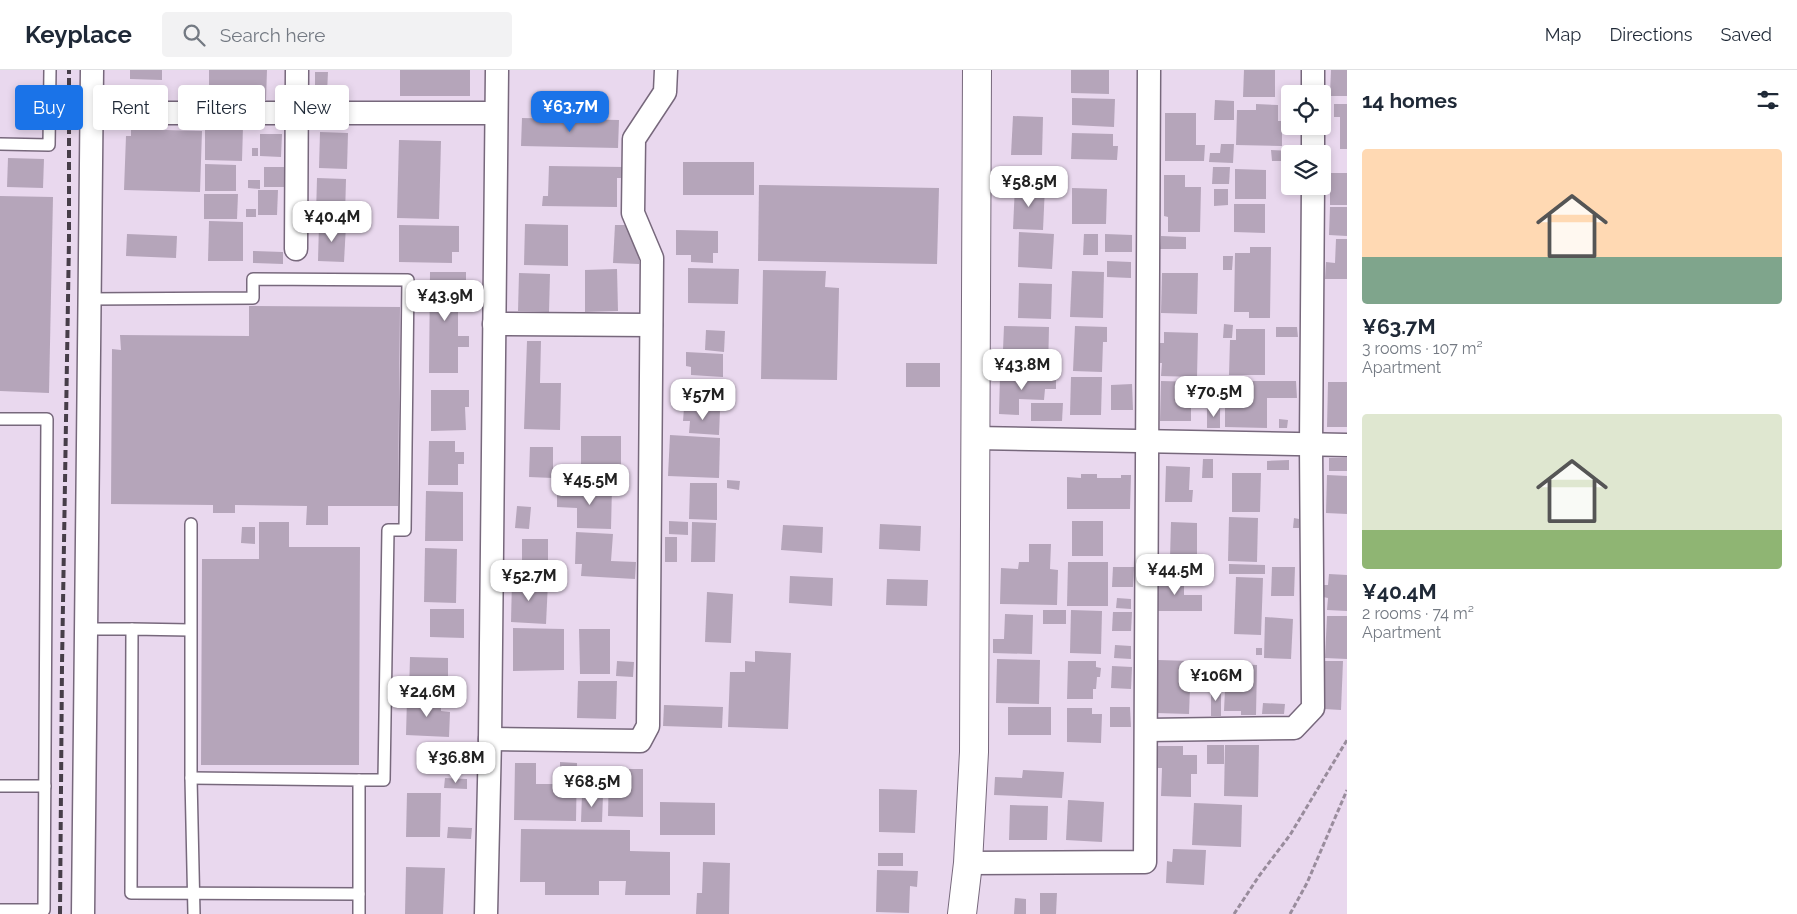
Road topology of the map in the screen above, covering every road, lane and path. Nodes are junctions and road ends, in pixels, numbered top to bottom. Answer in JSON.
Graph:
{"nodes":[{"id":1,"x":50,"y":70,"type":"edge"},
{"id":2,"x":92,"y":70,"type":"edge"},
{"id":3,"x":297,"y":70,"type":"edge"},
{"id":4,"x":497,"y":70,"type":"edge"},
{"id":5,"x":666,"y":70,"type":"edge"},
{"id":6,"x":977,"y":70,"type":"edge"},
{"id":7,"x":1149,"y":70,"type":"edge"},
{"id":8,"x":1313,"y":70,"type":"edge"},
{"id":9,"x":297,"y":85,"type":"edge"},
{"id":10,"x":1313,"y":85,"type":"edge"},
{"id":11,"x":275,"y":112,"type":"edge"},
{"id":12,"x":349,"y":112,"type":"edge"},
{"id":13,"x":91,"y":113,"type":"junction"},
{"id":14,"x":496,"y":113,"type":"junction"},
{"id":15,"x":296,"y":130,"type":"edge"},
{"id":16,"x":0,"y":144,"type":"edge"},
{"id":17,"x":1313,"y":195,"type":"edge"},
{"id":18,"x":296,"y":249,"type":"dead end"},
{"id":19,"x":89,"y":299,"type":"junction"},
{"id":20,"x":494,"y":324,"type":"junction"},
{"id":21,"x":651,"y":325,"type":"junction"},
{"id":22,"x":0,"y":419,"type":"edge"},
{"id":23,"x":974,"y":438,"type":"junction"},
{"id":24,"x":1146,"y":442,"type":"junction"},
{"id":25,"x":1311,"y":445,"type":"junction"},
{"id":26,"x":1347,"y":445,"type":"edge"},
{"id":27,"x":191,"y":524,"type":"dead end"},
{"id":28,"x":86,"y":629,"type":"junction"},
{"id":29,"x":132,"y":629,"type":"junction"},
{"id":30,"x":190,"y":630,"type":"junction"},
{"id":31,"x":1147,"y":730,"type":"junction"},
{"id":32,"x":490,"y":739,"type":"junction"},
{"id":33,"x":1347,"y":740,"type":"edge"},
{"id":34,"x":191,"y":778,"type":"junction"},
{"id":35,"x":359,"y":780,"type":"junction"},
{"id":36,"x":0,"y":786,"type":"edge"},
{"id":37,"x":44,"y":786,"type":"junction"},
{"id":38,"x":1347,"y":790,"type":"edge"},
{"id":39,"x":968,"y":863,"type":"junction"},
{"id":40,"x":193,"y":893,"type":"junction"},
{"id":41,"x":359,"y":894,"type":"junction"},
{"id":42,"x":0,"y":910,"type":"edge"},
{"id":43,"x":83,"y":914,"type":"edge"},
{"id":44,"x":194,"y":914,"type":"edge"},
{"id":45,"x":359,"y":914,"type":"edge"},
{"id":46,"x":486,"y":914,"type":"edge"},
{"id":47,"x":962,"y":914,"type":"edge"},
{"id":48,"x":1234,"y":914,"type":"edge"},
{"id":49,"x":1290,"y":914,"type":"edge"}],
"edges":[{"from":1,"to":16,"type":"lane"},
{"from":2,"to":13,"type":"street"},
{"from":3,"to":9,"type":"street"},
{"from":4,"to":14,"type":"street"},
{"from":5,"to":21,"type":"street"},
{"from":6,"to":23,"type":"street"},
{"from":7,"to":24,"type":"street"},
{"from":8,"to":10,"type":"street"},
{"from":11,"to":13,"type":"street"},
{"from":12,"to":14,"type":"street"},
{"from":13,"to":19,"type":"street"},
{"from":14,"to":20,"type":"street"},
{"from":15,"to":18,"type":"street"},
{"from":17,"to":25,"type":"street"},
{"from":19,"to":28,"type":"street"},
{"from":19,"to":35,"type":"lane"},
{"from":20,"to":21,"type":"street"},
{"from":20,"to":32,"type":"street"},
{"from":21,"to":32,"type":"street"},
{"from":22,"to":37,"type":"lane"},
{"from":23,"to":24,"type":"street"},
{"from":23,"to":39,"type":"street"},
{"from":24,"to":25,"type":"street"},
{"from":24,"to":31,"type":"street"},
{"from":25,"to":26,"type":"street"},
{"from":25,"to":31,"type":"street"},
{"from":27,"to":30,"type":"lane"},
{"from":28,"to":29,"type":"lane"},
{"from":28,"to":43,"type":"street"},
{"from":29,"to":30,"type":"lane"},
{"from":29,"to":40,"type":"lane"},
{"from":30,"to":34,"type":"lane"},
{"from":31,"to":39,"type":"street"},
{"from":32,"to":46,"type":"street"},
{"from":33,"to":48,"type":"path"},
{"from":34,"to":35,"type":"lane"},
{"from":34,"to":40,"type":"lane"},
{"from":35,"to":41,"type":"lane"},
{"from":36,"to":37,"type":"lane"},
{"from":37,"to":42,"type":"lane"},
{"from":38,"to":49,"type":"path"},
{"from":39,"to":47,"type":"street"},
{"from":40,"to":41,"type":"lane"},
{"from":40,"to":44,"type":"lane"},
{"from":41,"to":45,"type":"lane"}]}
